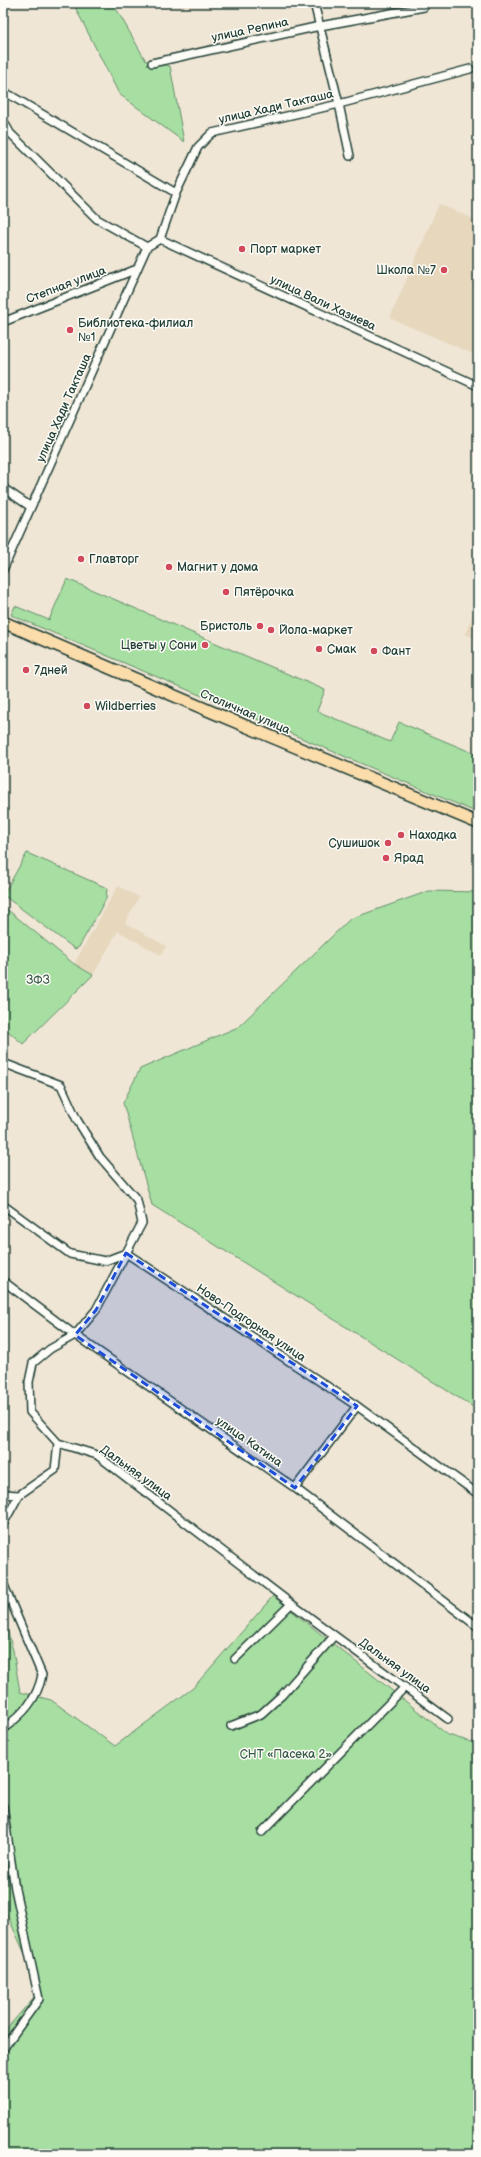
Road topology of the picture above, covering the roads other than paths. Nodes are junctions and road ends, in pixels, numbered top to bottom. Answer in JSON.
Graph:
{"nodes":[{"id":1,"x":314,"y":3,"type":"edge"},
{"id":2,"x":424,"y":6,"type":"dead end"},
{"id":3,"x":320,"y":26,"type":"junction"},
{"id":4,"x":152,"y":63,"type":"dead end"},
{"id":5,"x":470,"y":69,"type":"dead end"},
{"id":6,"x":3,"y":91,"type":"edge"},
{"id":7,"x":339,"y":104,"type":"junction"},
{"id":8,"x":3,"y":120,"type":"edge"},
{"id":9,"x":350,"y":156,"type":"dead end"},
{"id":10,"x":176,"y":192,"type":"junction"},
{"id":11,"x":160,"y":239,"type":"junction"},
{"id":12,"x":147,"y":248,"type":"junction"},
{"id":13,"x":137,"y":269,"type":"junction"},
{"id":14,"x":3,"y":322,"type":"edge"},
{"id":15,"x":478,"y":386,"type":"edge"},
{"id":16,"x":3,"y":488,"type":"edge"},
{"id":17,"x":31,"y":507,"type":"junction"},
{"id":18,"x":3,"y":570,"type":"edge"},
{"id":19,"x":3,"y":622,"type":"edge"},
{"id":20,"x":478,"y":823,"type":"edge"},
{"id":21,"x":3,"y":1063,"type":"edge"},
{"id":22,"x":3,"y":1206,"type":"edge"},
{"id":23,"x":126,"y":1253,"type":"junction"},
{"id":24,"x":3,"y":1281,"type":"edge"},
{"id":25,"x":75,"y":1335,"type":"junction"},
{"id":26,"x":357,"y":1406,"type":"junction"},
{"id":27,"x":58,"y":1443,"type":"junction"},
{"id":28,"x":295,"y":1488,"type":"junction"},
{"id":29,"x":3,"y":1494,"type":"edge"},
{"id":30,"x":478,"y":1494,"type":"edge"},
{"id":31,"x":19,"y":1495,"type":"junction"},
{"id":32,"x":3,"y":1524,"type":"edge"},
{"id":33,"x":3,"y":1583,"type":"edge"},
{"id":34,"x":291,"y":1604,"type":"junction"},
{"id":35,"x":478,"y":1627,"type":"edge"},
{"id":36,"x":334,"y":1636,"type":"junction"},
{"id":37,"x":236,"y":1659,"type":"dead end"},
{"id":38,"x":405,"y":1687,"type":"junction"},
{"id":39,"x":448,"y":1719,"type":"dead end"},
{"id":40,"x":231,"y":1726,"type":"dead end"},
{"id":41,"x":3,"y":1729,"type":"edge"},
{"id":42,"x":3,"y":1806,"type":"edge"},
{"id":43,"x":262,"y":1832,"type":"dead end"},
{"id":44,"x":3,"y":2049,"type":"edge"}],
"edges":[{"from":1,"to":3,"type":"street"},
{"from":2,"to":3,"type":"street","name":"улица Репина"},
{"from":3,"to":4,"type":"street","name":"улица Репина"},
{"from":3,"to":7,"type":"street"},
{"from":5,"to":7,"type":"street","name":"улица Хади Такташа"},
{"from":6,"to":10,"type":"street"},
{"from":7,"to":9,"type":"street"},
{"from":7,"to":10,"type":"street","name":"улица Хади Такташа"},
{"from":8,"to":12,"type":"street"},
{"from":10,"to":11,"type":"street","name":"улица Хади Такташа"},
{"from":11,"to":12,"type":"street","name":"улица Хади Такташа"},
{"from":11,"to":15,"type":"street","name":"улица Вали Хазиева"},
{"from":12,"to":13,"type":"street","name":"улица Хади Такташа"},
{"from":13,"to":14,"type":"street","name":"Степная улица"},
{"from":13,"to":17,"type":"street","name":"улица Хади Такташа"},
{"from":16,"to":17,"type":"street"},
{"from":17,"to":18,"type":"street","name":"улица Хади Такташа"},
{"from":19,"to":20,"type":"main road","name":"Столичная улица"},
{"from":21,"to":23,"type":"street"},
{"from":22,"to":23,"type":"street"},
{"from":23,"to":25,"type":"street"},
{"from":23,"to":26,"type":"street","name":"Ново-Подгорная улица"},
{"from":24,"to":25,"type":"street","name":"улица Катина"},
{"from":25,"to":27,"type":"street"},
{"from":25,"to":28,"type":"street","name":"улица Катина"},
{"from":26,"to":28,"type":"street"},
{"from":26,"to":30,"type":"street","name":"Ново-Подгорная улица"},
{"from":27,"to":31,"type":"street"},
{"from":27,"to":34,"type":"street","name":"Дальняя улица"},
{"from":28,"to":35,"type":"street","name":"улица Катина"},
{"from":29,"to":31,"type":"street"},
{"from":31,"to":32,"type":"street"},
{"from":33,"to":41,"type":"street"},
{"from":34,"to":36,"type":"street","name":"Дальняя улица"},
{"from":34,"to":37,"type":"street"},
{"from":36,"to":38,"type":"street","name":"Дальняя улица"},
{"from":36,"to":40,"type":"street"},
{"from":38,"to":39,"type":"street","name":"Дальняя улица"},
{"from":38,"to":43,"type":"street"},
{"from":42,"to":44,"type":"street"}]}
